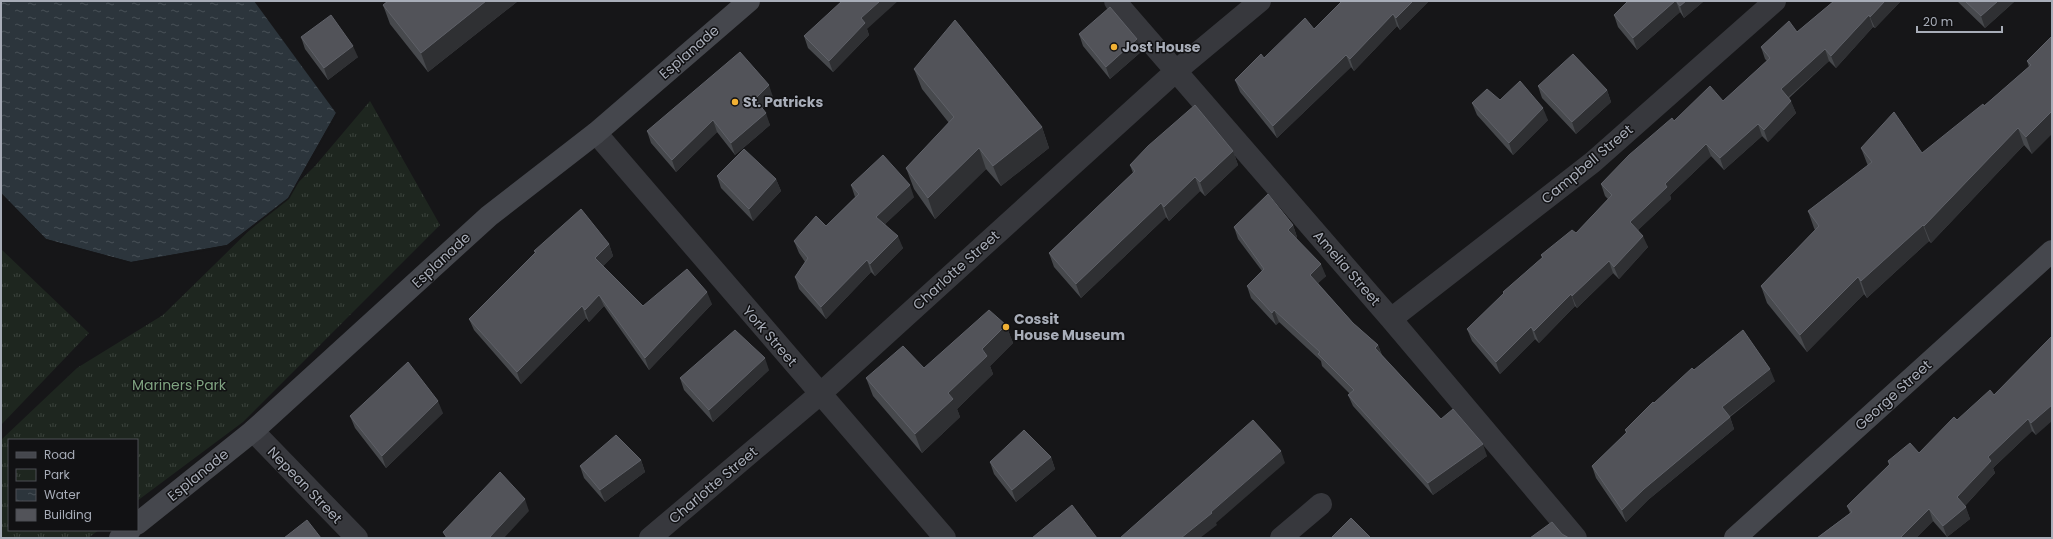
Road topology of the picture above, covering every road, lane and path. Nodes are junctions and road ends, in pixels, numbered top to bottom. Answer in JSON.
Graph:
{"nodes":[{"id":1,"x":749,"y":1,"type":"edge"},
{"id":2,"x":1115,"y":1,"type":"edge"},
{"id":3,"x":1260,"y":1,"type":"edge"},
{"id":4,"x":1775,"y":1,"type":"edge"},
{"id":5,"x":1176,"y":70,"type":"junction"},
{"id":6,"x":596,"y":133,"type":"junction"},
{"id":7,"x":2052,"y":251,"type":"edge"},
{"id":8,"x":1391,"y":319,"type":"junction"},
{"id":9,"x":820,"y":394,"type":"junction"},
{"id":10,"x":253,"y":431,"type":"junction"},
{"id":11,"x":1321,"y":504,"type":"dead end"},
{"id":12,"x":138,"y":523,"type":"edge"},
{"id":13,"x":129,"y":531,"type":"edge"},
{"id":14,"x":120,"y":538,"type":"edge"},
{"id":15,"x":357,"y":538,"type":"edge"},
{"id":16,"x":650,"y":538,"type":"edge"},
{"id":17,"x":945,"y":538,"type":"edge"},
{"id":18,"x":1281,"y":538,"type":"edge"},
{"id":19,"x":1576,"y":538,"type":"edge"},
{"id":20,"x":1734,"y":538,"type":"edge"}],
"edges":[{"from":1,"to":6,"type":"street","name":"Esplanade"},
{"from":2,"to":5,"type":"street","name":"Amelia Street"},
{"from":3,"to":5,"type":"street","name":"Charlotte Street"},
{"from":4,"to":8,"type":"street","name":"Campbell Street"},
{"from":5,"to":8,"type":"street","name":"Amelia Street"},
{"from":5,"to":9,"type":"street","name":"Charlotte Street"},
{"from":6,"to":9,"type":"street","name":"York Street"},
{"from":6,"to":10,"type":"street","name":"Esplanade"},
{"from":7,"to":20,"type":"street","name":"George Street"},
{"from":8,"to":19,"type":"street","name":"Amelia Street"},
{"from":9,"to":16,"type":"street","name":"Charlotte Street"},
{"from":9,"to":17,"type":"street","name":"York Street"},
{"from":10,"to":12,"type":"street","name":"Esplanade"},
{"from":10,"to":15,"type":"street","name":"Nepean Street"},
{"from":11,"to":18,"type":"street"},
{"from":13,"to":14,"type":"street"}]}
